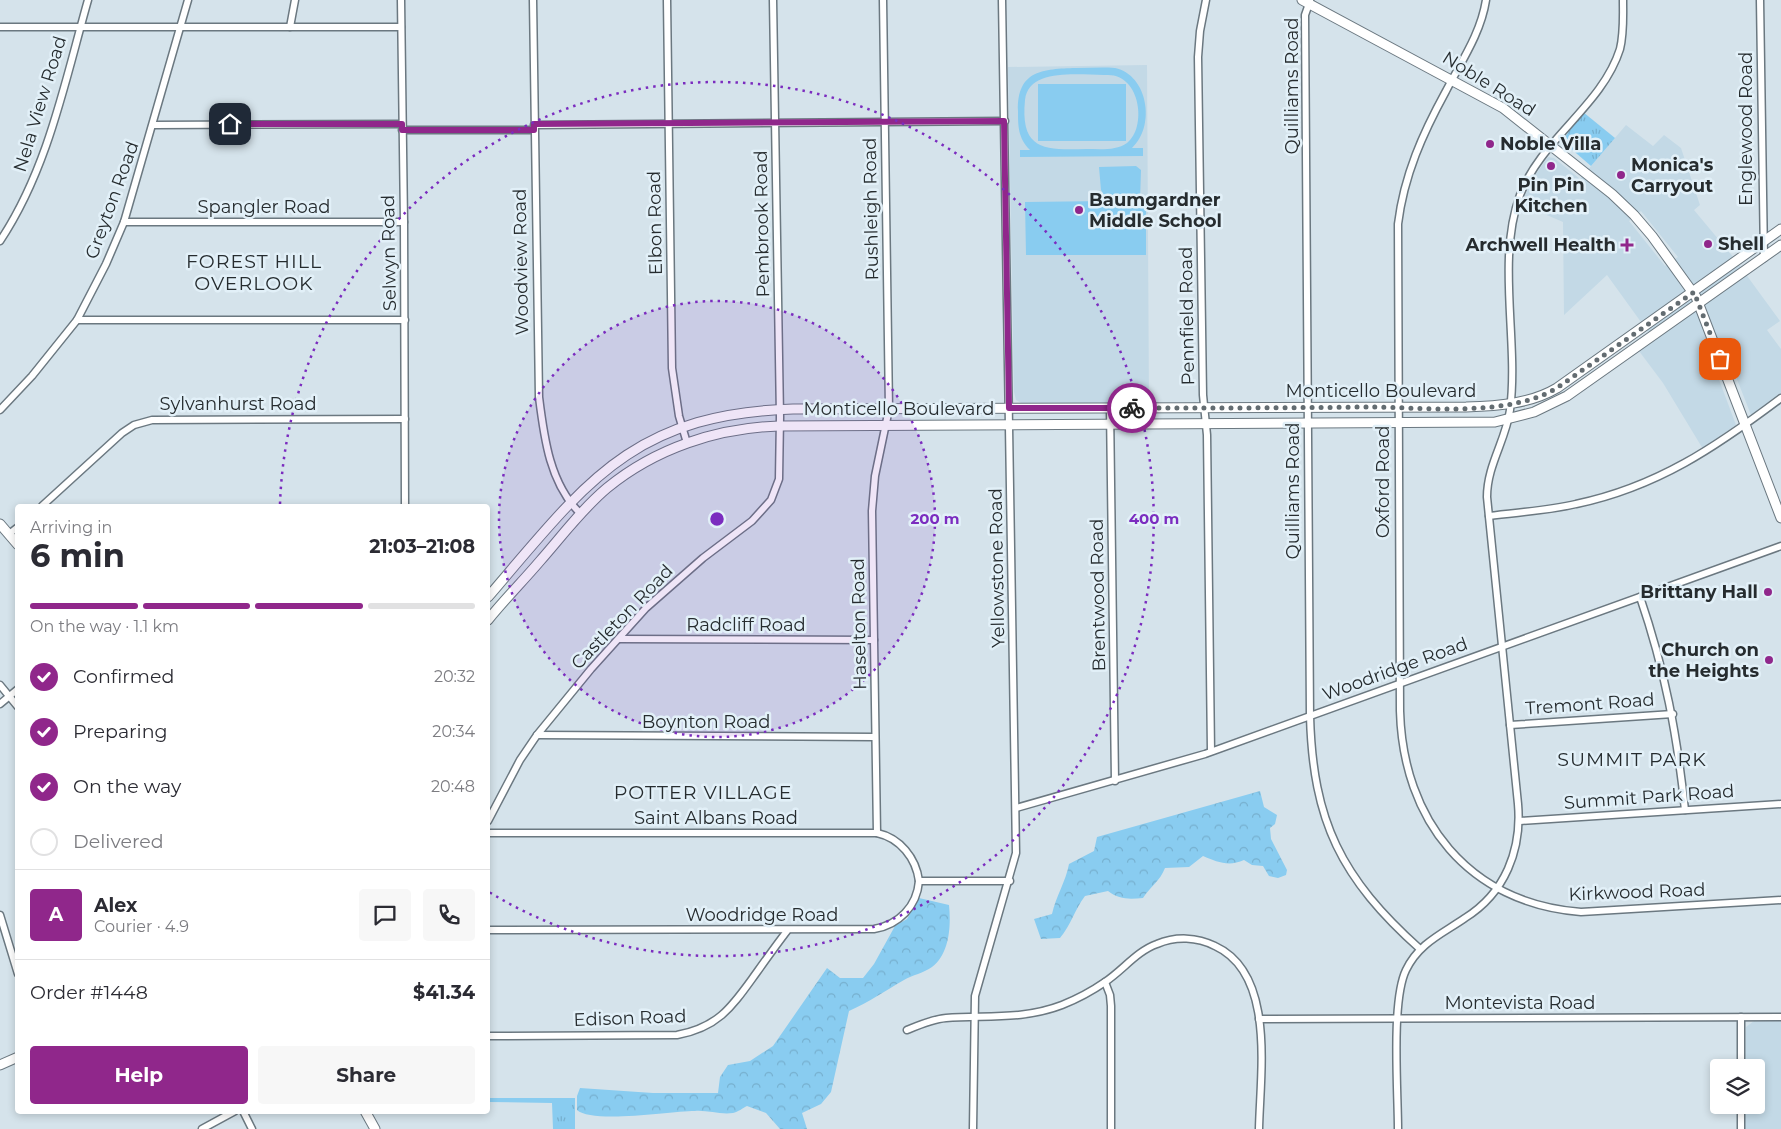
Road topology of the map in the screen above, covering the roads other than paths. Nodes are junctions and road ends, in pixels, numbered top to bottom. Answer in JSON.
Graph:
{"nodes":[{"id":1,"x":88,"y":0,"type":"edge"},
{"id":2,"x":188,"y":0,"type":"edge"},
{"id":3,"x":295,"y":0,"type":"edge"},
{"id":4,"x":400,"y":0,"type":"edge"},
{"id":5,"x":533,"y":0,"type":"edge"},
{"id":6,"x":667,"y":0,"type":"edge"},
{"id":7,"x":773,"y":0,"type":"edge"},
{"id":8,"x":883,"y":0,"type":"edge"},
{"id":9,"x":1002,"y":0,"type":"edge"},
{"id":10,"x":1206,"y":0,"type":"edge"},
{"id":11,"x":1486,"y":0,"type":"edge"},
{"id":12,"x":1623,"y":0,"type":"edge"},
{"id":13,"x":1760,"y":0,"type":"edge"},
{"id":14,"x":1308,"y":1,"type":"edge"},
{"id":15,"x":180,"y":26,"type":"junction"},
{"id":16,"x":401,"y":26,"type":"junction"},
{"id":17,"x":0,"y":27,"type":"edge"},
{"id":18,"x":80,"y":27,"type":"junction"},
{"id":19,"x":290,"y":27,"type":"junction"},
{"id":20,"x":1452,"y":79,"type":"junction"},
{"id":21,"x":1004,"y":121,"type":"junction"},
{"id":22,"x":775,"y":122,"type":"junction"},
{"id":23,"x":885,"y":122,"type":"junction"},
{"id":24,"x":669,"y":123,"type":"junction"},
{"id":25,"x":154,"y":125,"type":"junction"},
{"id":26,"x":402,"y":127,"type":"junction"},
{"id":27,"x":534,"y":127,"type":"junction"},
{"id":28,"x":1552,"y":145,"type":"junction"},
{"id":29,"x":124,"y":222,"type":"junction"},
{"id":30,"x":404,"y":222,"type":"junction"},
{"id":31,"x":1781,"y":229,"type":"edge"},
{"id":32,"x":0,"y":241,"type":"edge"},
{"id":33,"x":1763,"y":243,"type":"junction"},
{"id":34,"x":1781,"y":245,"type":"edge"},
{"id":35,"x":1764,"y":258,"type":"junction"},
{"id":36,"x":1726,"y":270,"type":"junction"},
{"id":37,"x":1734,"y":279,"type":"junction"},
{"id":38,"x":1694,"y":292,"type":"junction"},
{"id":39,"x":1699,"y":304,"type":"junction"},
{"id":40,"x":76,"y":320,"type":"junction"},
{"id":41,"x":405,"y":320,"type":"junction"},
{"id":42,"x":1653,"y":321,"type":"junction"},
{"id":43,"x":1660,"y":331,"type":"junction"},
{"id":44,"x":1781,"y":398,"type":"edge"},
{"id":45,"x":1009,"y":408,"type":"junction"},
{"id":46,"x":1110,"y":408,"type":"junction"},
{"id":47,"x":1203,"y":408,"type":"junction"},
{"id":48,"x":1308,"y":408,"type":"junction"},
{"id":49,"x":1398,"y":408,"type":"junction"},
{"id":50,"x":0,"y":410,"type":"edge"},
{"id":51,"x":1509,"y":411,"type":"junction"},
{"id":52,"x":780,"y":417,"type":"junction"},
{"id":53,"x":888,"y":417,"type":"junction"},
{"id":54,"x":405,"y":419,"type":"junction"},
{"id":55,"x":1207,"y":424,"type":"junction"},
{"id":56,"x":1308,"y":424,"type":"junction"},
{"id":57,"x":1398,"y":424,"type":"junction"},
{"id":58,"x":1010,"y":425,"type":"junction"},
{"id":59,"x":1110,"y":425,"type":"junction"},
{"id":60,"x":1746,"y":425,"type":"junction"},
{"id":61,"x":681,"y":428,"type":"junction"},
{"id":62,"x":687,"y":443,"type":"junction"},
{"id":63,"x":568,"y":503,"type":"junction"},
{"id":64,"x":44,"y":504,"type":"edge"},
{"id":65,"x":405,"y":504,"type":"edge"},
{"id":66,"x":580,"y":514,"type":"junction"},
{"id":67,"x":1489,"y":516,"type":"junction"},
{"id":68,"x":1781,"y":518,"type":"edge"},
{"id":69,"x":0,"y":524,"type":"edge"},
{"id":70,"x":15,"y":529,"type":"edge"},
{"id":71,"x":9,"y":534,"type":"junction"},
{"id":72,"x":15,"y":541,"type":"edge"},
{"id":73,"x":1781,"y":546,"type":"edge"},
{"id":74,"x":490,"y":595,"type":"edge"},
{"id":75,"x":1640,"y":597,"type":"junction"},
{"id":76,"x":490,"y":618,"type":"edge"},
{"id":77,"x":619,"y":639,"type":"junction"},
{"id":78,"x":874,"y":640,"type":"junction"},
{"id":79,"x":1502,"y":647,"type":"junction"},
{"id":80,"x":1400,"y":683,"type":"junction"},
{"id":81,"x":0,"y":685,"type":"edge"},
{"id":82,"x":15,"y":692,"type":"edge"},
{"id":83,"x":10,"y":696,"type":"junction"},
{"id":84,"x":15,"y":703,"type":"edge"},
{"id":85,"x":0,"y":704,"type":"edge"},
{"id":86,"x":1673,"y":714,"type":"junction"},
{"id":87,"x":1310,"y":716,"type":"junction"},
{"id":88,"x":1510,"y":725,"type":"junction"},
{"id":89,"x":537,"y":735,"type":"junction"},
{"id":90,"x":875,"y":736,"type":"junction"},
{"id":91,"x":1211,"y":752,"type":"junction"},
{"id":92,"x":1115,"y":781,"type":"junction"},
{"id":93,"x":1781,"y":804,"type":"edge"},
{"id":94,"x":1016,"y":808,"type":"junction"},
{"id":95,"x":1685,"y":810,"type":"junction"},
{"id":96,"x":490,"y":817,"type":"edge"},
{"id":97,"x":1520,"y":821,"type":"junction"},
{"id":98,"x":490,"y":833,"type":"edge"},
{"id":99,"x":877,"y":833,"type":"junction"},
{"id":100,"x":919,"y":881,"type":"junction"},
{"id":101,"x":1010,"y":881,"type":"junction"},
{"id":102,"x":1498,"y":888,"type":"junction"},
{"id":103,"x":1781,"y":900,"type":"edge"},
{"id":104,"x":0,"y":915,"type":"edge"},
{"id":105,"x":490,"y":930,"type":"edge"},
{"id":106,"x":787,"y":930,"type":"junction"},
{"id":107,"x":1420,"y":949,"type":"junction"},
{"id":108,"x":15,"y":964,"type":"edge"},
{"id":109,"x":1105,"y":982,"type":"junction"},
{"id":110,"x":1741,"y":1017,"type":"junction"},
{"id":111,"x":1781,"y":1017,"type":"edge"},
{"id":112,"x":973,"y":1018,"type":"junction"},
{"id":113,"x":1398,"y":1018,"type":"junction"},
{"id":114,"x":1259,"y":1019,"type":"junction"},
{"id":115,"x":907,"y":1030,"type":"dead end"},
{"id":116,"x":490,"y":1036,"type":"edge"},
{"id":117,"x":15,"y":1058,"type":"edge"},
{"id":118,"x":1741,"y":1059,"type":"edge"},
{"id":119,"x":0,"y":1065,"type":"edge"},
{"id":120,"x":230,"y":1114,"type":"edge"},
{"id":121,"x":244,"y":1114,"type":"edge"},
{"id":122,"x":367,"y":1114,"type":"edge"},
{"id":123,"x":1742,"y":1114,"type":"edge"},
{"id":124,"x":202,"y":1129,"type":"edge"},
{"id":125,"x":252,"y":1129,"type":"edge"},
{"id":126,"x":375,"y":1129,"type":"edge"},
{"id":127,"x":973,"y":1129,"type":"edge"},
{"id":128,"x":1111,"y":1129,"type":"edge"},
{"id":129,"x":1259,"y":1129,"type":"edge"},
{"id":130,"x":1398,"y":1129,"type":"edge"},
{"id":131,"x":1742,"y":1129,"type":"edge"}],
"edges":[{"from":1,"to":18,"type":"street","name":"Nela View Road"},
{"from":2,"to":15,"type":"street","name":"Greyton Road"},
{"from":3,"to":19,"type":"street"},
{"from":4,"to":16,"type":"street","name":"Selwyn Road"},
{"from":5,"to":27,"type":"street","name":"Woodview Road"},
{"from":6,"to":24,"type":"street","name":"Elbon Road"},
{"from":7,"to":22,"type":"street","name":"Pembrook Road"},
{"from":8,"to":23,"type":"street","name":"Rushleigh Road"},
{"from":9,"to":21,"type":"street","name":"Yellowstone Road"},
{"from":10,"to":47,"type":"street","name":"Pennfield Road"},
{"from":11,"to":20,"type":"street","name":"Oxford Road"},
{"from":12,"to":28,"type":"street"},
{"from":13,"to":33,"type":"street","name":"Englewood Road"},
{"from":14,"to":20,"type":"main road","name":"Noble Road"},
{"from":14,"to":48,"type":"street","name":"Quilliams Road"},
{"from":15,"to":18,"type":"street"},
{"from":15,"to":19,"type":"street"},
{"from":15,"to":25,"type":"street","name":"Greyton Road"},
{"from":16,"to":19,"type":"street"},
{"from":16,"to":26,"type":"street","name":"Selwyn Road"},
{"from":17,"to":18,"type":"street"},
{"from":18,"to":32,"type":"street","name":"Nela View Road"},
{"from":20,"to":28,"type":"main road","name":"Noble Road"},
{"from":20,"to":49,"type":"street","name":"Oxford Road"},
{"from":21,"to":23,"type":"street"},
{"from":21,"to":45,"type":"street","name":"Yellowstone Road"},
{"from":22,"to":23,"type":"street"},
{"from":22,"to":24,"type":"street"},
{"from":22,"to":52,"type":"street","name":"Pembrook Road"},
{"from":23,"to":53,"type":"street","name":"Rushleigh Road"},
{"from":24,"to":27,"type":"street"},
{"from":24,"to":61,"type":"street","name":"Elbon Road"},
{"from":25,"to":26,"type":"street"},
{"from":25,"to":29,"type":"street","name":"Greyton Road"},
{"from":26,"to":27,"type":"street"},
{"from":26,"to":30,"type":"street","name":"Selwyn Road"},
{"from":27,"to":63,"type":"street","name":"Woodview Road"},
{"from":28,"to":38,"type":"main road","name":"Noble Road"},
{"from":28,"to":51,"type":"street"},
{"from":29,"to":30,"type":"street","name":"Spangler Road"},
{"from":29,"to":40,"type":"street","name":"Greyton Road"},
{"from":30,"to":41,"type":"street","name":"Selwyn Road"},
{"from":31,"to":33,"type":"main road","name":"Monticello Boulevard"},
{"from":33,"to":35,"type":"street","name":"Englewood Road"},
{"from":33,"to":36,"type":"main road","name":"Monticello Boulevard"},
{"from":34,"to":35,"type":"main road","name":"Monticello Boulevard"},
{"from":35,"to":37,"type":"main road","name":"Monticello Boulevard"},
{"from":36,"to":37,"type":"main road"},
{"from":36,"to":38,"type":"main road","name":"Monticello Boulevard"},
{"from":37,"to":39,"type":"main road","name":"Monticello Boulevard"},
{"from":38,"to":39,"type":"main road","name":"Noble Road"},
{"from":38,"to":42,"type":"main road","name":"Monticello Boulevard"},
{"from":39,"to":43,"type":"main road","name":"Monticello Boulevard"},
{"from":39,"to":60,"type":"main road","name":"Noble Road"},
{"from":40,"to":41,"type":"street"},
{"from":40,"to":50,"type":"street","name":"Greyton Road"},
{"from":41,"to":54,"type":"street","name":"Selwyn Road"},
{"from":42,"to":43,"type":"main road"},
{"from":42,"to":51,"type":"main road","name":"Monticello Boulevard"},
{"from":43,"to":51,"type":"main road","name":"Monticello Boulevard"},
{"from":44,"to":60,"type":"street"},
{"from":45,"to":46,"type":"main road","name":"Monticello Boulevard"},
{"from":45,"to":53,"type":"main road","name":"Monticello Boulevard"},
{"from":45,"to":58,"type":"street","name":"Yellowstone Road"},
{"from":46,"to":47,"type":"main road","name":"Monticello Boulevard"},
{"from":46,"to":59,"type":"street","name":"Brentwood Road"},
{"from":47,"to":48,"type":"main road","name":"Monticello Boulevard"},
{"from":47,"to":55,"type":"street","name":"Pennfield Road"},
{"from":48,"to":49,"type":"main road","name":"Monticello Boulevard"},
{"from":48,"to":56,"type":"street","name":"Quilliams Road"},
{"from":49,"to":51,"type":"main road","name":"Monticello Boulevard"},
{"from":49,"to":57,"type":"street","name":"Oxford Road"},
{"from":51,"to":57,"type":"main road","name":"Monticello Boulevard"},
{"from":51,"to":67,"type":"street"},
{"from":52,"to":53,"type":"main road","name":"Monticello Boulevard"},
{"from":52,"to":53,"type":"main road","name":"Monticello Boulevard"},
{"from":52,"to":61,"type":"main road","name":"Monticello Boulevard"},
{"from":52,"to":62,"type":"main road","name":"Monticello Boulevard"},
{"from":52,"to":77,"type":"street","name":"Castleton Road"},
{"from":53,"to":58,"type":"main road","name":"Monticello Boulevard"},
{"from":53,"to":78,"type":"street","name":"Haselton Road"},
{"from":54,"to":64,"type":"street","name":"Sylvanhurst Road"},
{"from":54,"to":65,"type":"street","name":"Selwyn Road"},
{"from":55,"to":56,"type":"main road","name":"Monticello Boulevard"},
{"from":55,"to":59,"type":"main road","name":"Monticello Boulevard"},
{"from":55,"to":91,"type":"street","name":"Pennfield Road"},
{"from":56,"to":57,"type":"main road","name":"Monticello Boulevard"},
{"from":56,"to":87,"type":"street","name":"Quilliams Road"},
{"from":57,"to":80,"type":"street","name":"Oxford Road"},
{"from":58,"to":59,"type":"main road","name":"Monticello Boulevard"},
{"from":58,"to":94,"type":"street","name":"Yellowstone Road"},
{"from":59,"to":92,"type":"street","name":"Brentwood Road"},
{"from":60,"to":67,"type":"street"},
{"from":60,"to":68,"type":"main road","name":"Noble Road"},
{"from":61,"to":62,"type":"street","name":"Elbon Road"},
{"from":61,"to":63,"type":"main road","name":"Monticello Boulevard"},
{"from":62,"to":66,"type":"main road","name":"Monticello Boulevard"},
{"from":63,"to":66,"type":"street","name":"Woodview Road"},
{"from":63,"to":74,"type":"main road","name":"Monticello Boulevard"},
{"from":66,"to":76,"type":"main road","name":"Monticello Boulevard"},
{"from":67,"to":79,"type":"street"},
{"from":69,"to":71,"type":"main road"},
{"from":70,"to":71,"type":"street"},
{"from":71,"to":72,"type":"main road"},
{"from":73,"to":75,"type":"street","name":"Woodridge Road"},
{"from":75,"to":79,"type":"street","name":"Woodridge Road"},
{"from":75,"to":86,"type":"street"},
{"from":77,"to":78,"type":"street","name":"Radcliff Road"},
{"from":77,"to":89,"type":"street","name":"Castleton Road"},
{"from":78,"to":90,"type":"street","name":"Haselton Road"},
{"from":79,"to":80,"type":"street","name":"Woodridge Road"},
{"from":79,"to":88,"type":"street"},
{"from":80,"to":87,"type":"street","name":"Woodridge Road"},
{"from":80,"to":102,"type":"street","name":"Oxford Road"},
{"from":81,"to":83,"type":"street"},
{"from":82,"to":83,"type":"street"},
{"from":83,"to":84,"type":"street"},
{"from":83,"to":85,"type":"street"},
{"from":86,"to":88,"type":"street","name":"Tremont Road"},
{"from":86,"to":95,"type":"street"},
{"from":87,"to":91,"type":"street","name":"Woodridge Road"},
{"from":87,"to":107,"type":"street","name":"Quilliams Road"},
{"from":88,"to":97,"type":"street"},
{"from":89,"to":90,"type":"street","name":"Boynton Road"},
{"from":89,"to":96,"type":"street","name":"Castleton Road"},
{"from":90,"to":99,"type":"street","name":"Haselton Road"},
{"from":91,"to":92,"type":"street","name":"Woodridge Road"},
{"from":92,"to":94,"type":"street","name":"Woodridge Road"},
{"from":93,"to":95,"type":"street","name":"Summit Park Road"},
{"from":94,"to":101,"type":"street","name":"Yellowstone Road"},
{"from":95,"to":97,"type":"street","name":"Summit Park Road"},
{"from":97,"to":102,"type":"street"},
{"from":98,"to":99,"type":"street","name":"Saint Albans Road"},
{"from":99,"to":100,"type":"street","name":"Saint Albans Road"},
{"from":100,"to":101,"type":"street"},
{"from":100,"to":106,"type":"street","name":"Woodridge Road"},
{"from":101,"to":112,"type":"street","name":"Yellowstone Road"},
{"from":102,"to":103,"type":"street","name":"Kirkwood Road"},
{"from":102,"to":107,"type":"street"},
{"from":104,"to":108,"type":"street"},
{"from":105,"to":106,"type":"street","name":"Woodridge Road"},
{"from":106,"to":116,"type":"street","name":"Edison Road"},
{"from":107,"to":113,"type":"street"},
{"from":109,"to":112,"type":"street"},
{"from":109,"to":114,"type":"street"},
{"from":109,"to":128,"type":"street"},
{"from":110,"to":111,"type":"street","name":"Montevista Road"},
{"from":110,"to":113,"type":"street","name":"Montevista Road"},
{"from":110,"to":118,"type":"street"},
{"from":112,"to":115,"type":"street"},
{"from":112,"to":127,"type":"street","name":"Yellowstone Road"},
{"from":113,"to":114,"type":"street","name":"Montevista Road"},
{"from":113,"to":130,"type":"street"},
{"from":114,"to":129,"type":"street"},
{"from":117,"to":119,"type":"main road"},
{"from":120,"to":124,"type":"street"},
{"from":121,"to":125,"type":"street"},
{"from":122,"to":126,"type":"main road"},
{"from":123,"to":131,"type":"street"}]}
